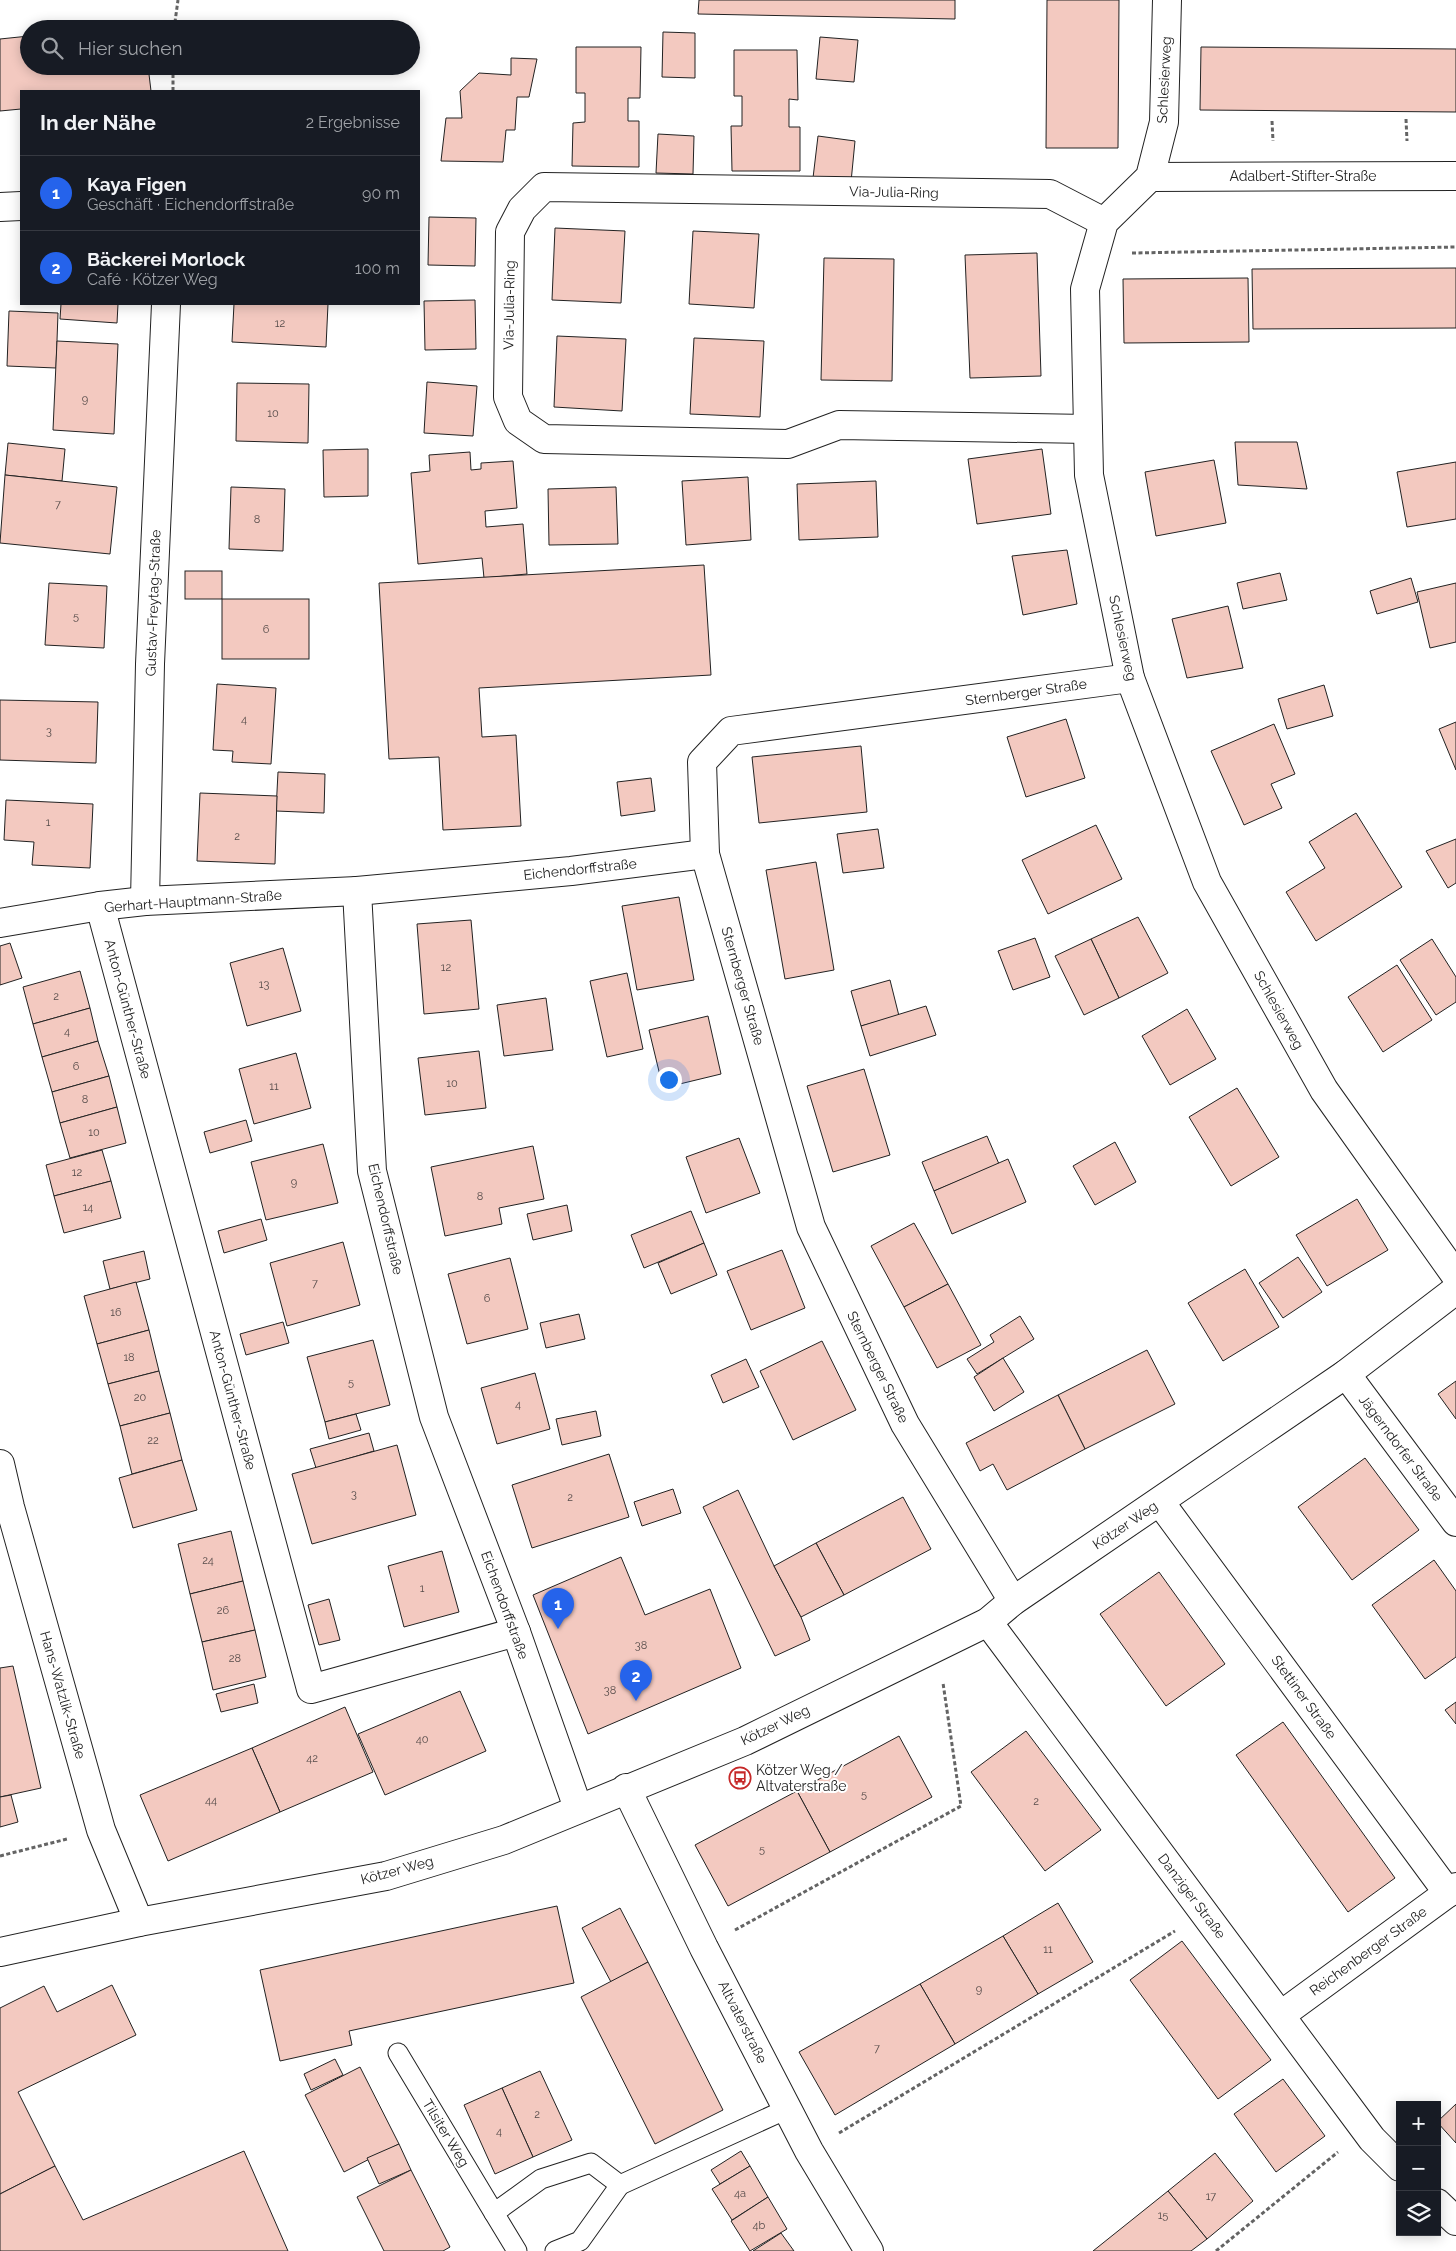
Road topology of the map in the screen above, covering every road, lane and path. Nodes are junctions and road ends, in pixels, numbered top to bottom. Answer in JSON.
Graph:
{"nodes":[{"id":1,"x":178,"y":0,"type":"edge"},
{"id":2,"x":1167,"y":0,"type":"edge"},
{"id":3,"x":175,"y":20,"type":"edge"},
{"id":4,"x":173,"y":75,"type":"edge"},
{"id":5,"x":173,"y":90,"type":"edge"},
{"id":6,"x":1456,"y":176,"type":"edge"},
{"id":7,"x":1150,"y":177,"type":"junction"},
{"id":8,"x":20,"y":206,"type":"edge"},
{"id":9,"x":0,"y":207,"type":"edge"},
{"id":10,"x":1104,"y":222,"type":"junction"},
{"id":11,"x":1456,"y":247,"type":"edge"},
{"id":12,"x":1095,"y":254,"type":"junction"},
{"id":13,"x":166,"y":305,"type":"edge"},
{"id":14,"x":1088,"y":429,"type":"junction"},
{"id":15,"x":1130,"y":678,"type":"junction"},
{"id":16,"x":705,"y":854,"type":"junction"},
{"id":17,"x":357,"y":891,"type":"junction"},
{"id":18,"x":145,"y":902,"type":"junction"},
{"id":19,"x":100,"y":906,"type":"junction"},
{"id":20,"x":0,"y":923,"type":"edge"},
{"id":21,"x":1456,"y":1276,"type":"edge"},
{"id":22,"x":1456,"y":1290,"type":"edge"},
{"id":23,"x":1346,"y":1374,"type":"junction"},
{"id":24,"x":0,"y":1464,"type":"edge"},
{"id":25,"x":1160,"y":1502,"type":"junction"},
{"id":26,"x":1456,"y":1522,"type":"edge"},
{"id":27,"x":1013,"y":1601,"type":"junction"},
{"id":28,"x":988,"y":1622,"type":"junction"},
{"id":29,"x":516,"y":1632,"type":"junction"},
{"id":30,"x":937,"y":1646,"type":"junction"},
{"id":31,"x":626,"y":1788,"type":"junction"},
{"id":32,"x":578,"y":1808,"type":"junction"},
{"id":33,"x":101,"y":1830,"type":"junction"},
{"id":34,"x":0,"y":1856,"type":"edge"},
{"id":35,"x":1452,"y":1890,"type":"edge"},
{"id":36,"x":1205,"y":1913,"type":"junction"},
{"id":37,"x":139,"y":1922,"type":"junction"},
{"id":38,"x":704,"y":1948,"type":"junction"},
{"id":39,"x":0,"y":1952,"type":"edge"},
{"id":40,"x":1281,"y":2015,"type":"junction"},
{"id":41,"x":398,"y":2053,"type":"dead end"},
{"id":42,"x":788,"y":2109,"type":"junction"},
{"id":43,"x":1365,"y":2131,"type":"junction"},
{"id":44,"x":809,"y":2151,"type":"junction"},
{"id":45,"x":1396,"y":2162,"type":"edge"},
{"id":46,"x":620,"y":2185,"type":"junction"},
{"id":47,"x":1441,"y":2207,"type":"edge"},
{"id":48,"x":494,"y":2213,"type":"junction"},
{"id":49,"x":1456,"y":2221,"type":"edge"},
{"id":50,"x":582,"y":2246,"type":"edge"},
{"id":51,"x":517,"y":2251,"type":"edge"},
{"id":52,"x":555,"y":2251,"type":"edge"},
{"id":53,"x":869,"y":2251,"type":"edge"},
{"id":54,"x":1216,"y":2251,"type":"edge"}],
"edges":[{"from":1,"to":3,"type":"path"},
{"from":2,"to":7,"type":"street","name":"Schlesierweg"},
{"from":4,"to":5,"type":"path"},
{"from":6,"to":7,"type":"street","name":"Adalbert-Stifter-Straße"},
{"from":7,"to":10,"type":"street","name":"Schlesierweg"},
{"from":8,"to":9,"type":"street"},
{"from":10,"to":12,"type":"street","name":"Schlesierweg"},
{"from":10,"to":14,"type":"street","name":"Via-Julia-Ring"},
{"from":11,"to":12,"type":"path"},
{"from":12,"to":14,"type":"street","name":"Schlesierweg"},
{"from":13,"to":18,"type":"street","name":"Gustav-Freytag-Straße"},
{"from":14,"to":15,"type":"street","name":"Schlesierweg"},
{"from":15,"to":16,"type":"street","name":"Sternberger Straße"},
{"from":15,"to":21,"type":"street","name":"Schlesierweg"},
{"from":16,"to":17,"type":"street","name":"Eichendorffstraße"},
{"from":16,"to":27,"type":"street","name":"Sternberger Straße"},
{"from":17,"to":18,"type":"street","name":"Gerhart-Hauptmann-Straße"},
{"from":17,"to":29,"type":"street","name":"Eichendorffstraße"},
{"from":18,"to":19,"type":"street","name":"Gerhart-Hauptmann-Straße"},
{"from":19,"to":20,"type":"street","name":"Gerhart-Hauptmann-Straße"},
{"from":19,"to":29,"type":"street","name":"Anton-Günther-Straße"},
{"from":22,"to":23,"type":"street","name":"Kötzer Weg"},
{"from":23,"to":25,"type":"street","name":"Kötzer Weg"},
{"from":23,"to":26,"type":"street","name":"Jägerndorfer Straße"},
{"from":24,"to":33,"type":"street","name":"Hans-Watzlik-Straße"},
{"from":25,"to":27,"type":"street","name":"Kötzer Weg"},
{"from":25,"to":35,"type":"street","name":"Stettiner Straße"},
{"from":27,"to":28,"type":"street","name":"Kötzer Weg"},
{"from":28,"to":30,"type":"street","name":"Kötzer Weg"},
{"from":28,"to":36,"type":"street","name":"Danziger Straße"},
{"from":29,"to":32,"type":"street","name":"Eichendorffstraße"},
{"from":30,"to":31,"type":"street","name":"Kötzer Weg"},
{"from":30,"to":38,"type":"path"},
{"from":31,"to":32,"type":"street","name":"Kötzer Weg"},
{"from":31,"to":38,"type":"street","name":"Altvaterstraße"},
{"from":32,"to":37,"type":"street","name":"Kötzer Weg"},
{"from":33,"to":34,"type":"path"},
{"from":33,"to":37,"type":"street","name":"Hans-Watzlik-Straße"},
{"from":35,"to":40,"type":"street","name":"Reichenberger Straße"},
{"from":36,"to":40,"type":"street","name":"Danziger Straße"},
{"from":36,"to":44,"type":"path"},
{"from":37,"to":39,"type":"street","name":"Kötzer Weg"},
{"from":38,"to":42,"type":"street","name":"Altvaterstraße"},
{"from":40,"to":43,"type":"street","name":"Danziger Straße"},
{"from":41,"to":48,"type":"lane","name":"Tilsiter Weg"},
{"from":42,"to":44,"type":"street","name":"Altvaterstraße"},
{"from":42,"to":46,"type":"lane"},
{"from":43,"to":45,"type":"street","name":"Danziger Straße"},
{"from":43,"to":54,"type":"path"},
{"from":44,"to":53,"type":"street","name":"Altvaterstraße"},
{"from":46,"to":48,"type":"lane"},
{"from":46,"to":50,"type":"lane"},
{"from":47,"to":49,"type":"street"},
{"from":48,"to":51,"type":"lane","name":"Tilsiter Weg"},
{"from":50,"to":52,"type":"lane"}]}
